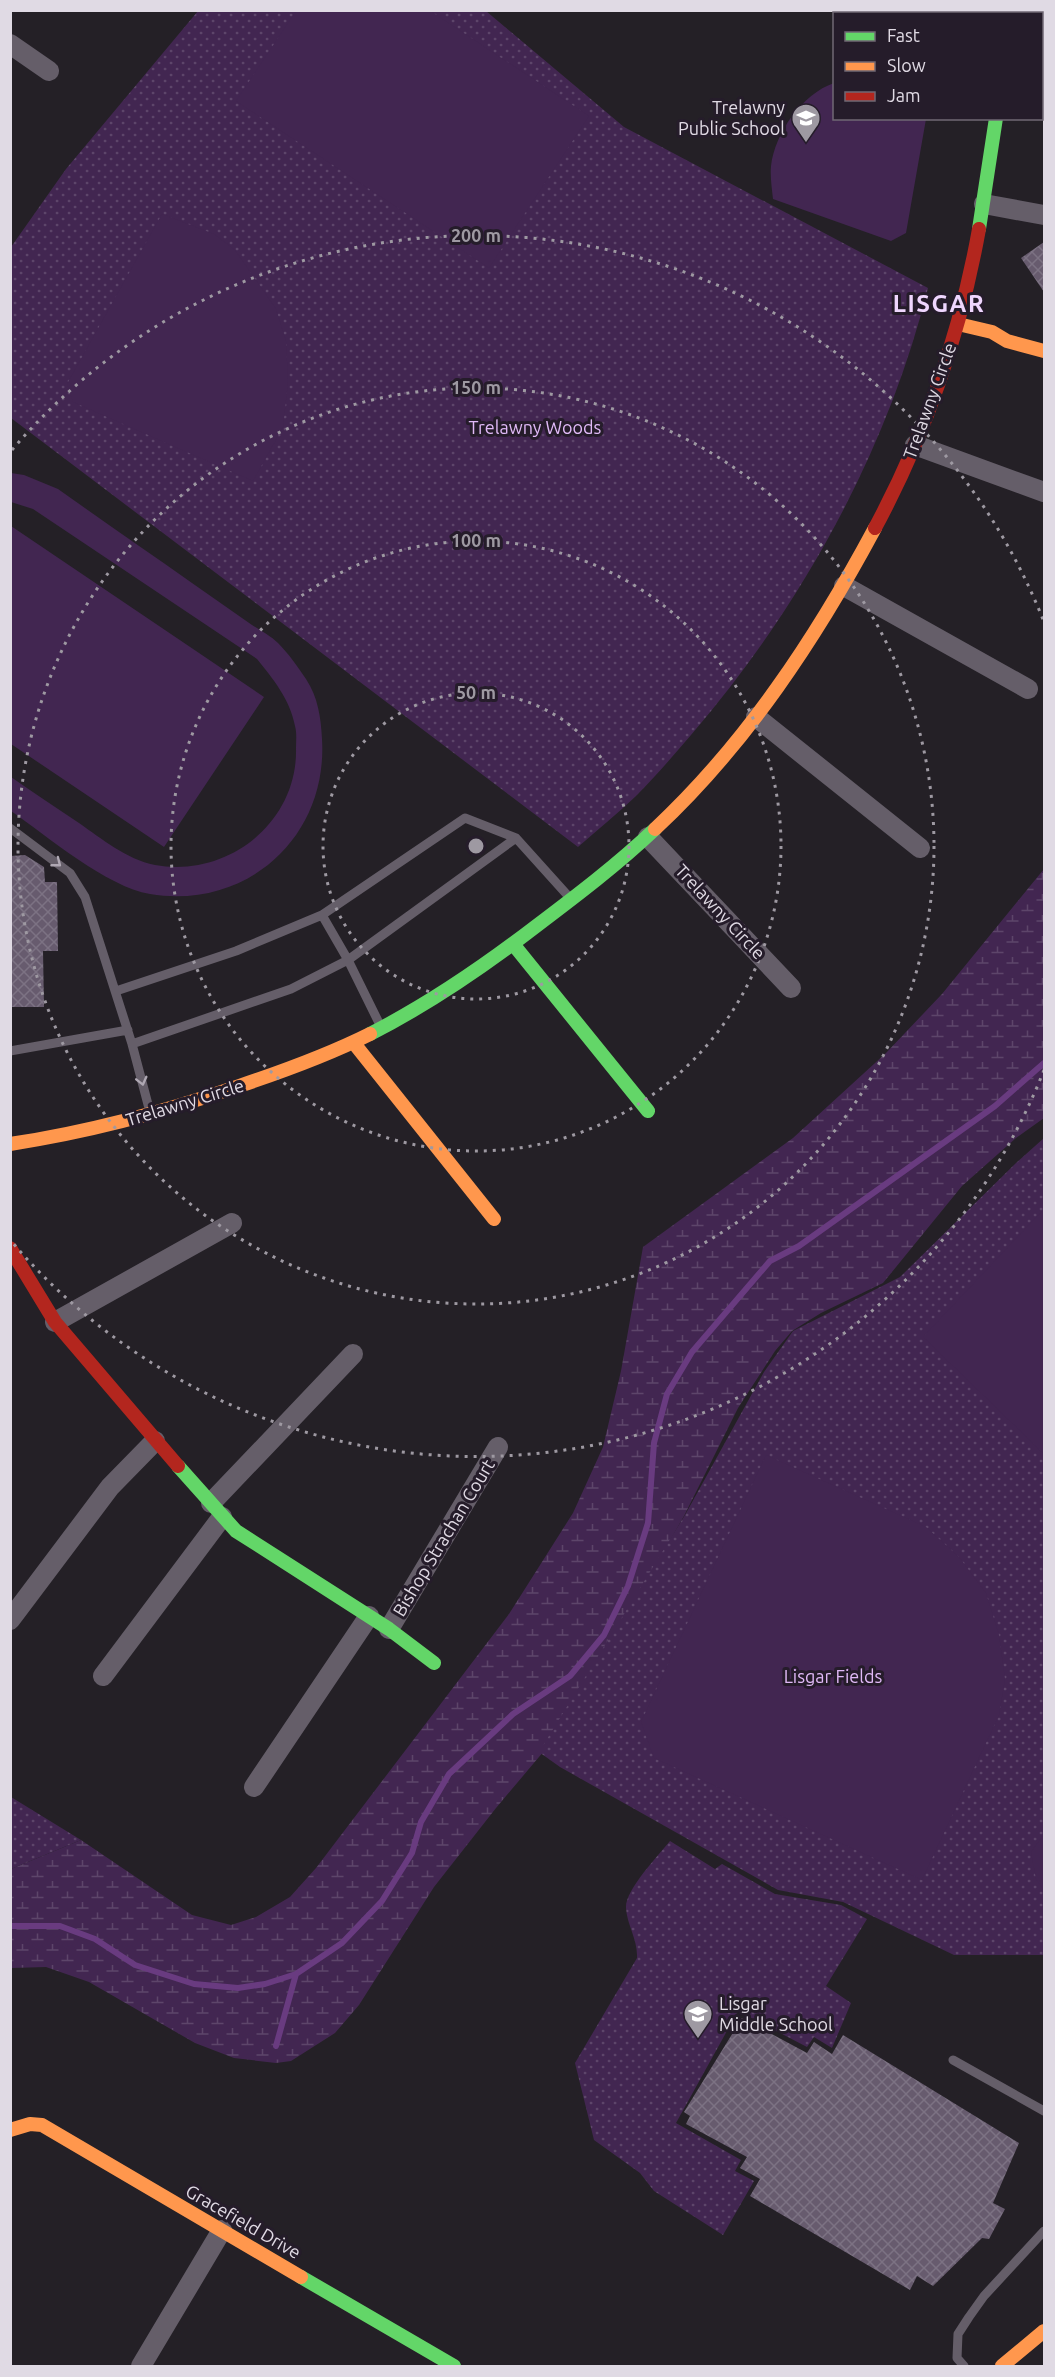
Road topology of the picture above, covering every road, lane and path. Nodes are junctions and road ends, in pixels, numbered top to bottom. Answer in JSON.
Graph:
{"nodes":[{"id":1,"x":10,"y":44,"type":"edge"},
{"id":2,"x":49,"y":71,"type":"dead end"},
{"id":3,"x":996,"y":120,"type":"edge"},
{"id":4,"x":984,"y":204,"type":"junction"},
{"id":5,"x":1044,"y":215,"type":"edge"},
{"id":6,"x":958,"y":324,"type":"junction"},
{"id":7,"x":1044,"y":351,"type":"edge"},
{"id":8,"x":915,"y":445,"type":"junction"},
{"id":9,"x":1044,"y":492,"type":"edge"},
{"id":10,"x":844,"y":586,"type":"junction"},
{"id":11,"x":1028,"y":689,"type":"dead end"},
{"id":12,"x":756,"y":717,"type":"junction"},
{"id":13,"x":10,"y":828,"type":"edge"},
{"id":14,"x":648,"y":837,"type":"junction"},
{"id":15,"x":516,"y":838,"type":"junction"},
{"id":16,"x":920,"y":848,"type":"dead end"},
{"id":17,"x":571,"y":900,"type":"junction"},
{"id":18,"x":321,"y":915,"type":"junction"},
{"id":19,"x":513,"y":944,"type":"junction"},
{"id":20,"x":348,"y":960,"type":"junction"},
{"id":21,"x":791,"y":988,"type":"dead end"},
{"id":22,"x":116,"y":991,"type":"junction"},
{"id":23,"x":381,"y":1028,"type":"junction"},
{"id":24,"x":128,"y":1030,"type":"junction"},
{"id":25,"x":353,"y":1042,"type":"junction"},
{"id":26,"x":132,"y":1044,"type":"junction"},
{"id":27,"x":10,"y":1051,"type":"edge"},
{"id":28,"x":648,"y":1111,"type":"dead end"},
{"id":29,"x":151,"y":1115,"type":"junction"},
{"id":30,"x":10,"y":1144,"type":"edge"},
{"id":31,"x":494,"y":1219,"type":"dead end"},
{"id":32,"x":232,"y":1223,"type":"dead end"},
{"id":33,"x":10,"y":1248,"type":"edge"},
{"id":34,"x":55,"y":1322,"type":"junction"},
{"id":35,"x":352,"y":1354,"type":"dead end"},
{"id":36,"x":155,"y":1441,"type":"junction"},
{"id":37,"x":498,"y":1447,"type":"dead end"},
{"id":38,"x":216,"y":1510,"type":"junction"},
{"id":39,"x":369,"y":1616,"type":"junction"},
{"id":40,"x":10,"y":1620,"type":"edge"},
{"id":41,"x":389,"y":1629,"type":"junction"},
{"id":42,"x":434,"y":1663,"type":"dead end"},
{"id":43,"x":103,"y":1676,"type":"dead end"},
{"id":44,"x":254,"y":1787,"type":"dead end"},
{"id":45,"x":953,"y":2060,"type":"dead end"},
{"id":46,"x":1044,"y":2111,"type":"edge"},
{"id":47,"x":10,"y":2130,"type":"edge"},
{"id":48,"x":222,"y":2230,"type":"junction"},
{"id":49,"x":1044,"y":2231,"type":"edge"},
{"id":50,"x":1044,"y":2331,"type":"edge"},
{"id":51,"x":141,"y":2367,"type":"edge"},
{"id":52,"x":454,"y":2367,"type":"edge"},
{"id":53,"x":964,"y":2367,"type":"edge"},
{"id":54,"x":1002,"y":2367,"type":"edge"}],
"edges":[{"from":1,"to":2,"type":"street"},
{"from":3,"to":4,"type":"street","name":"Trelawny Circle"},
{"from":4,"to":5,"type":"street"},
{"from":4,"to":6,"type":"street","name":"Trelawny Circle"},
{"from":6,"to":7,"type":"street"},
{"from":6,"to":8,"type":"street","name":"Trelawny Circle"},
{"from":8,"to":9,"type":"street"},
{"from":8,"to":10,"type":"street","name":"Trelawny Circle"},
{"from":10,"to":11,"type":"street"},
{"from":10,"to":12,"type":"street","name":"Trelawny Circle"},
{"from":12,"to":14,"type":"street","name":"Trelawny Circle"},
{"from":12,"to":16,"type":"street"},
{"from":13,"to":22,"type":"lane","one_way":true},
{"from":14,"to":17,"type":"street","name":"Trelawny Circle"},
{"from":14,"to":21,"type":"street","name":"Trelawny Circle"},
{"from":15,"to":17,"type":"lane"},
{"from":15,"to":18,"type":"lane"},
{"from":15,"to":20,"type":"lane"},
{"from":17,"to":19,"type":"street","name":"Trelawny Circle"},
{"from":18,"to":20,"type":"lane"},
{"from":18,"to":22,"type":"lane"},
{"from":19,"to":23,"type":"street","name":"Trelawny Circle"},
{"from":19,"to":28,"type":"street"},
{"from":20,"to":23,"type":"lane"},
{"from":20,"to":26,"type":"lane"},
{"from":22,"to":24,"type":"lane"},
{"from":23,"to":25,"type":"street","name":"Trelawny Circle"},
{"from":24,"to":26,"type":"lane"},
{"from":24,"to":27,"type":"lane"},
{"from":25,"to":29,"type":"street","name":"Trelawny Circle"},
{"from":25,"to":31,"type":"street"},
{"from":26,"to":29,"type":"lane","one_way":true},
{"from":29,"to":30,"type":"street","name":"Trelawny Circle"},
{"from":32,"to":34,"type":"street"},
{"from":33,"to":34,"type":"street","name":"Bishop Strachan Court"},
{"from":34,"to":36,"type":"street","name":"Bishop Strachan Court"},
{"from":35,"to":38,"type":"street"},
{"from":36,"to":38,"type":"street","name":"Bishop Strachan Court"},
{"from":36,"to":40,"type":"street"},
{"from":37,"to":41,"type":"street","name":"Bishop Strachan Court"},
{"from":38,"to":39,"type":"street","name":"Bishop Strachan Court"},
{"from":38,"to":43,"type":"street"},
{"from":39,"to":41,"type":"street","name":"Bishop Strachan Court"},
{"from":39,"to":44,"type":"street","name":"Bishop Strachan Court"},
{"from":41,"to":42,"type":"street","name":"Bishop Strachan Court"},
{"from":45,"to":46,"type":"lane"},
{"from":47,"to":48,"type":"street","name":"Gracefield Drive"},
{"from":48,"to":51,"type":"street"},
{"from":48,"to":52,"type":"street","name":"Gracefield Drive"},
{"from":49,"to":53,"type":"lane"},
{"from":50,"to":54,"type":"street"}]}
